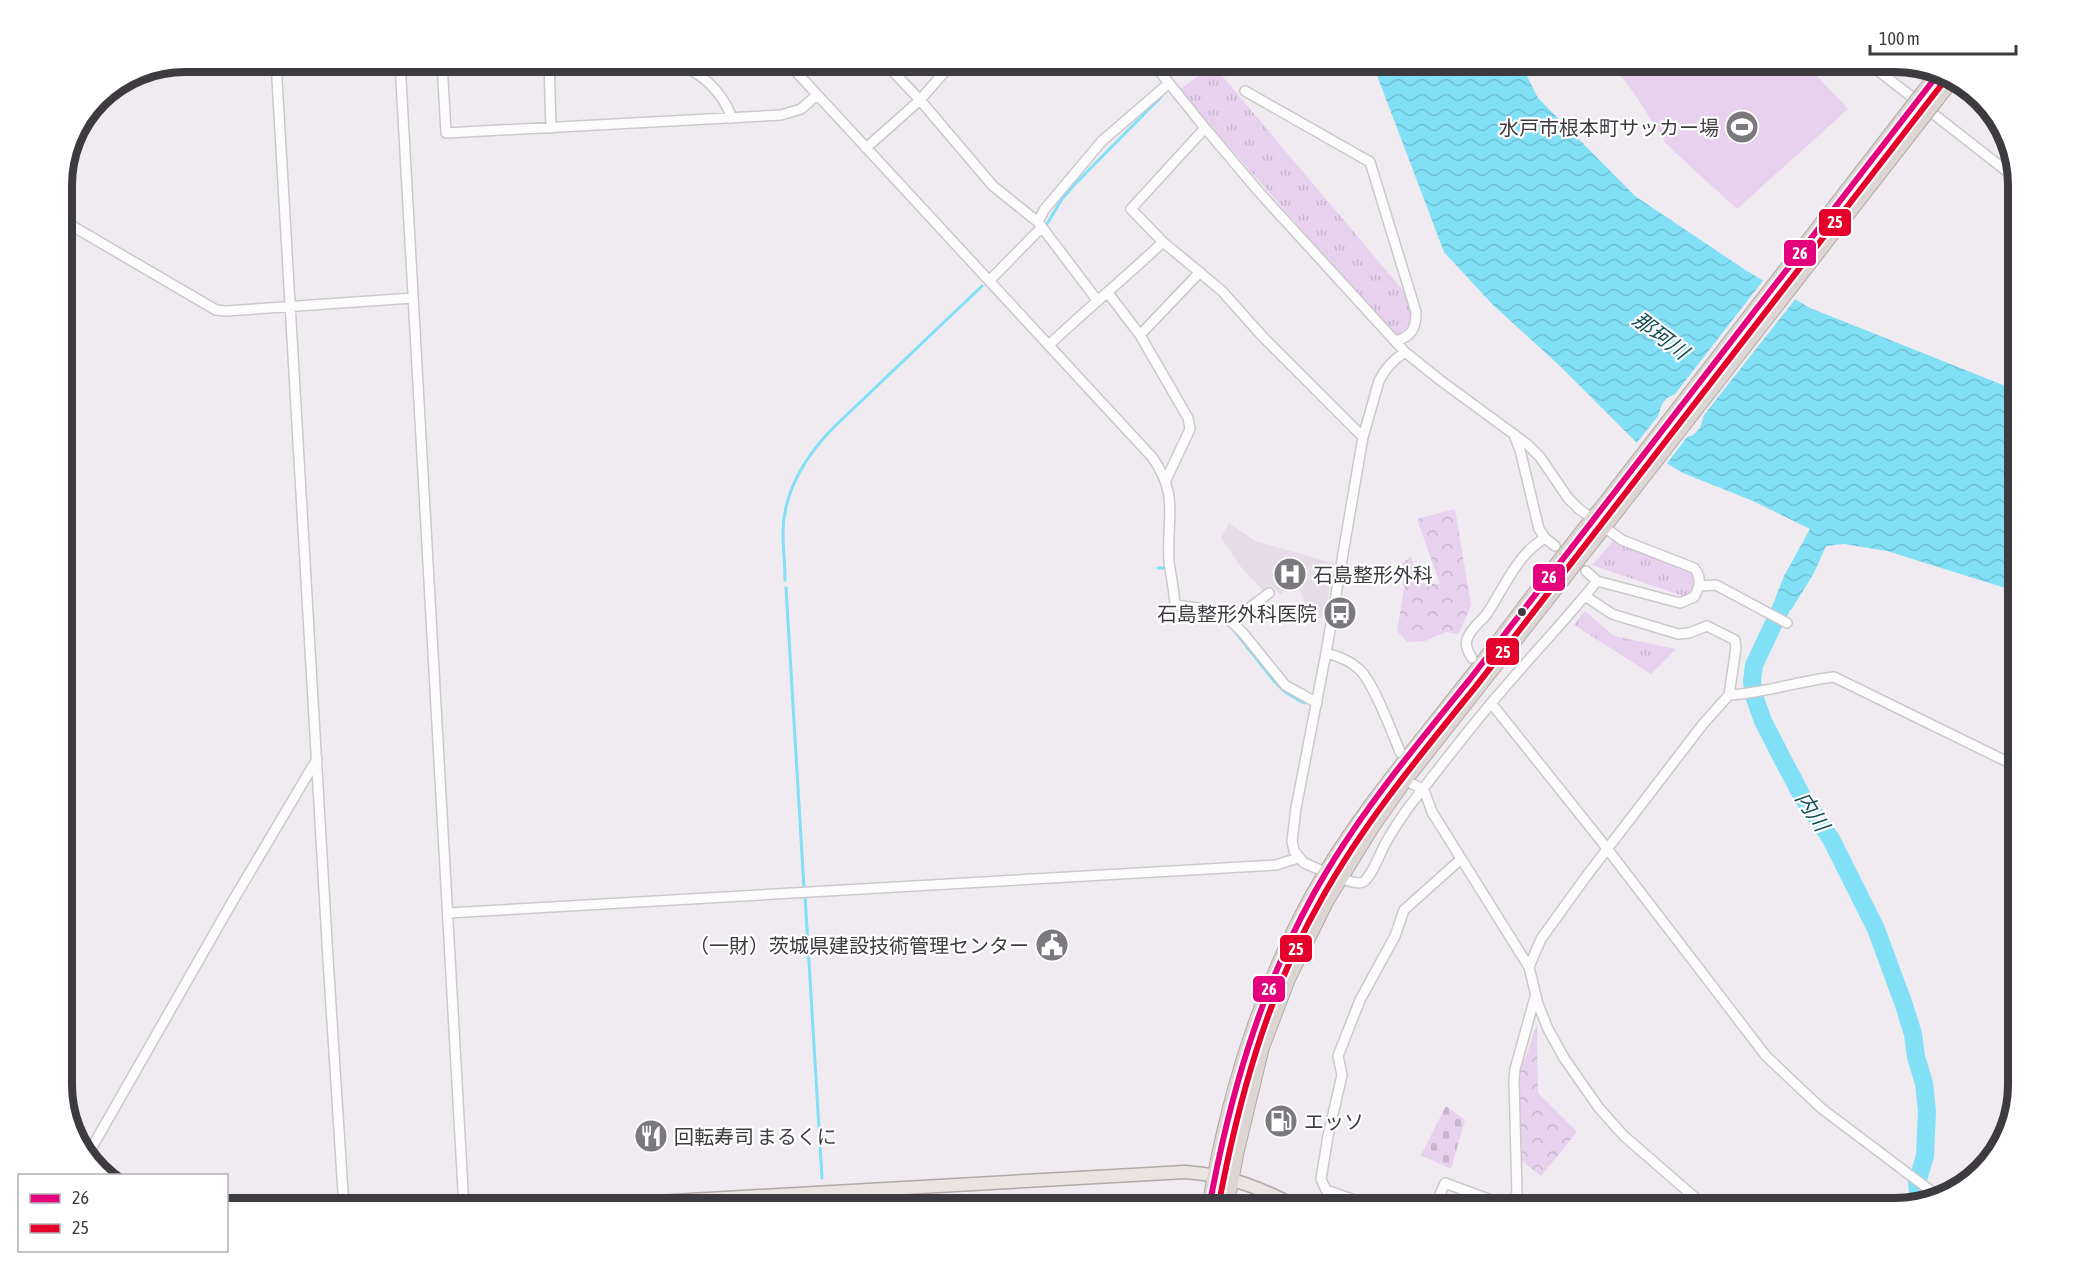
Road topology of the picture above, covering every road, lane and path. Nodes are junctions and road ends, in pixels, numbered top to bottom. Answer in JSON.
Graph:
{"nodes":[{"id":1,"x":277,"y":72,"type":"edge"},
{"id":2,"x":400,"y":72,"type":"edge"},
{"id":3,"x":442,"y":72,"type":"edge"},
{"id":4,"x":549,"y":72,"type":"edge"},
{"id":5,"x":695,"y":72,"type":"edge"},
{"id":6,"x":796,"y":72,"type":"edge"},
{"id":7,"x":893,"y":72,"type":"edge"},
{"id":8,"x":944,"y":72,"type":"edge"},
{"id":9,"x":1159,"y":72,"type":"edge"},
{"id":10,"x":1880,"y":72,"type":"edge"},
{"id":11,"x":1934,"y":79,"type":"edge"},
{"id":12,"x":1168,"y":84,"type":"junction"},
{"id":13,"x":1948,"y":85,"type":"edge"},
{"id":14,"x":1245,"y":91,"type":"dead end"},
{"id":15,"x":817,"y":95,"type":"junction"},
{"id":16,"x":920,"y":100,"type":"junction"},
{"id":17,"x":732,"y":118,"type":"junction"},
{"id":18,"x":551,"y":128,"type":"junction"},
{"id":19,"x":1205,"y":128,"type":"junction"},
{"id":20,"x":866,"y":148,"type":"junction"},
{"id":21,"x":2007,"y":172,"type":"edge"},
{"id":22,"x":1039,"y":225,"type":"junction"},
{"id":23,"x":72,"y":226,"type":"edge"},
{"id":24,"x":1163,"y":242,"type":"junction"},
{"id":25,"x":1200,"y":272,"type":"junction"},
{"id":26,"x":990,"y":280,"type":"junction"},
{"id":27,"x":1108,"y":293,"type":"junction"},
{"id":28,"x":413,"y":298,"type":"junction"},
{"id":29,"x":1096,"y":300,"type":"junction"},
{"id":30,"x":291,"y":306,"type":"junction"},
{"id":31,"x":1140,"y":335,"type":"junction"},
{"id":32,"x":1395,"y":341,"type":"junction"},
{"id":33,"x":1050,"y":344,"type":"junction"},
{"id":34,"x":1405,"y":351,"type":"junction"},
{"id":35,"x":1513,"y":433,"type":"junction"},
{"id":36,"x":1363,"y":437,"type":"junction"},
{"id":37,"x":1166,"y":480,"type":"junction"},
{"id":38,"x":1613,"y":505,"type":"junction"},
{"id":39,"x":1593,"y":518,"type":"junction"},
{"id":40,"x":1605,"y":526,"type":"junction"},
{"id":41,"x":1545,"y":538,"type":"junction"},
{"id":42,"x":1555,"y":546,"type":"dead end"},
{"id":43,"x":1586,"y":571,"type":"dead end"},
{"id":44,"x":1597,"y":581,"type":"junction"},
{"id":45,"x":1699,"y":586,"type":"junction"},
{"id":46,"x":1269,"y":593,"type":"dead end"},
{"id":47,"x":1585,"y":596,"type":"junction"},
{"id":48,"x":1231,"y":622,"type":"junction"},
{"id":49,"x":1786,"y":623,"type":"dead end"},
{"id":50,"x":1326,"y":653,"type":"junction"},
{"id":51,"x":1472,"y":658,"type":"dead end"},
{"id":52,"x":1729,"y":695,"type":"junction"},
{"id":53,"x":1317,"y":703,"type":"junction"},
{"id":54,"x":1491,"y":703,"type":"junction"},
{"id":55,"x":1405,"y":758,"type":"junction"},
{"id":56,"x":317,"y":759,"type":"junction"},
{"id":57,"x":2008,"y":762,"type":"edge"},
{"id":58,"x":1405,"y":780,"type":"junction"},
{"id":59,"x":1424,"y":790,"type":"junction"},
{"id":60,"x":1607,"y":848,"type":"junction"},
{"id":61,"x":1298,"y":858,"type":"junction"},
{"id":62,"x":1461,"y":859,"type":"junction"},
{"id":63,"x":1334,"y":875,"type":"junction"},
{"id":64,"x":448,"y":913,"type":"junction"},
{"id":65,"x":1529,"y":967,"type":"junction"},
{"id":66,"x":1536,"y":993,"type":"junction"},
{"id":67,"x":91,"y":1148,"type":"edge"},
{"id":68,"x":1216,"y":1175,"type":"junction"},
{"id":69,"x":1232,"y":1178,"type":"junction"},
{"id":70,"x":1932,"y":1191,"type":"edge"},
{"id":71,"x":343,"y":1198,"type":"edge"},
{"id":72,"x":463,"y":1198,"type":"edge"},
{"id":73,"x":736,"y":1198,"type":"edge"},
{"id":74,"x":1211,"y":1198,"type":"edge"},
{"id":75,"x":1228,"y":1198,"type":"edge"},
{"id":76,"x":1275,"y":1198,"type":"edge"},
{"id":77,"x":1347,"y":1198,"type":"edge"},
{"id":78,"x":1439,"y":1198,"type":"edge"},
{"id":79,"x":1486,"y":1198,"type":"edge"},
{"id":80,"x":1514,"y":1198,"type":"edge"},
{"id":81,"x":1694,"y":1198,"type":"edge"}],
"edges":[{"from":1,"to":30,"type":"street"},
{"from":2,"to":28,"type":"street"},
{"from":3,"to":18,"type":"street"},
{"from":4,"to":18,"type":"street"},
{"from":5,"to":17,"type":"street"},
{"from":6,"to":15,"type":"street"},
{"from":7,"to":16,"type":"street"},
{"from":8,"to":16,"type":"street"},
{"from":9,"to":12,"type":"street"},
{"from":10,"to":21,"type":"street"},
{"from":11,"to":38,"type":"highway","bridge":true},
{"from":12,"to":19,"type":"street"},
{"from":12,"to":22,"type":"street"},
{"from":13,"to":38,"type":"highway","bridge":true},
{"from":14,"to":32,"type":"street"},
{"from":15,"to":17,"type":"street"},
{"from":15,"to":20,"type":"street"},
{"from":16,"to":20,"type":"street"},
{"from":16,"to":22,"type":"street"},
{"from":17,"to":18,"type":"street"},
{"from":19,"to":24,"type":"street"},
{"from":19,"to":32,"type":"street"},
{"from":20,"to":26,"type":"street"},
{"from":22,"to":26,"type":"street"},
{"from":22,"to":29,"type":"street"},
{"from":23,"to":30,"type":"street"},
{"from":24,"to":25,"type":"street"},
{"from":24,"to":27,"type":"street"},
{"from":25,"to":31,"type":"street"},
{"from":25,"to":36,"type":"street"},
{"from":26,"to":33,"type":"street"},
{"from":27,"to":29,"type":"street"},
{"from":27,"to":31,"type":"street"},
{"from":28,"to":30,"type":"street"},
{"from":28,"to":64,"type":"street"},
{"from":29,"to":33,"type":"street"},
{"from":30,"to":56,"type":"street"},
{"from":31,"to":37,"type":"street"},
{"from":32,"to":34,"type":"street"},
{"from":33,"to":37,"type":"street"},
{"from":34,"to":35,"type":"street"},
{"from":34,"to":36,"type":"street"},
{"from":35,"to":39,"type":"street"},
{"from":35,"to":41,"type":"street"},
{"from":36,"to":50,"type":"street"},
{"from":37,"to":48,"type":"street"},
{"from":38,"to":39,"type":"highway"},
{"from":38,"to":40,"type":"highway"},
{"from":39,"to":40,"type":"street"},
{"from":39,"to":55,"type":"highway"},
{"from":40,"to":45,"type":"street"},
{"from":40,"to":58,"type":"highway"},
{"from":41,"to":42,"type":"street"},
{"from":41,"to":51,"type":"street"},
{"from":43,"to":44,"type":"street"},
{"from":44,"to":45,"type":"street"},
{"from":44,"to":47,"type":"street"},
{"from":45,"to":49,"type":"street"},
{"from":46,"to":48,"type":"street"},
{"from":47,"to":52,"type":"street"},
{"from":47,"to":54,"type":"street"},
{"from":48,"to":53,"type":"street"},
{"from":50,"to":53,"type":"street"},
{"from":50,"to":55,"type":"street"},
{"from":52,"to":57,"type":"street"},
{"from":52,"to":60,"type":"street"},
{"from":53,"to":61,"type":"street"},
{"from":54,"to":59,"type":"street"},
{"from":54,"to":60,"type":"street"},
{"from":55,"to":63,"type":"highway"},
{"from":56,"to":67,"type":"street"},
{"from":56,"to":71,"type":"street"},
{"from":58,"to":59,"type":"street"},
{"from":58,"to":63,"type":"highway"},
{"from":59,"to":62,"type":"street"},
{"from":59,"to":63,"type":"street"},
{"from":60,"to":65,"type":"street"},
{"from":60,"to":70,"type":"street"},
{"from":61,"to":63,"type":"street"},
{"from":61,"to":64,"type":"street"},
{"from":62,"to":65,"type":"street"},
{"from":62,"to":77,"type":"street"},
{"from":63,"to":68,"type":"highway"},
{"from":63,"to":69,"type":"highway"},
{"from":64,"to":72,"type":"street"},
{"from":65,"to":66,"type":"street"},
{"from":66,"to":80,"type":"street"},
{"from":66,"to":81,"type":"street"},
{"from":68,"to":69,"type":"main road"},
{"from":68,"to":73,"type":"main road"},
{"from":68,"to":74,"type":"highway"},
{"from":69,"to":75,"type":"highway"},
{"from":69,"to":76,"type":"main road"},
{"from":78,"to":79,"type":"street"}]}
